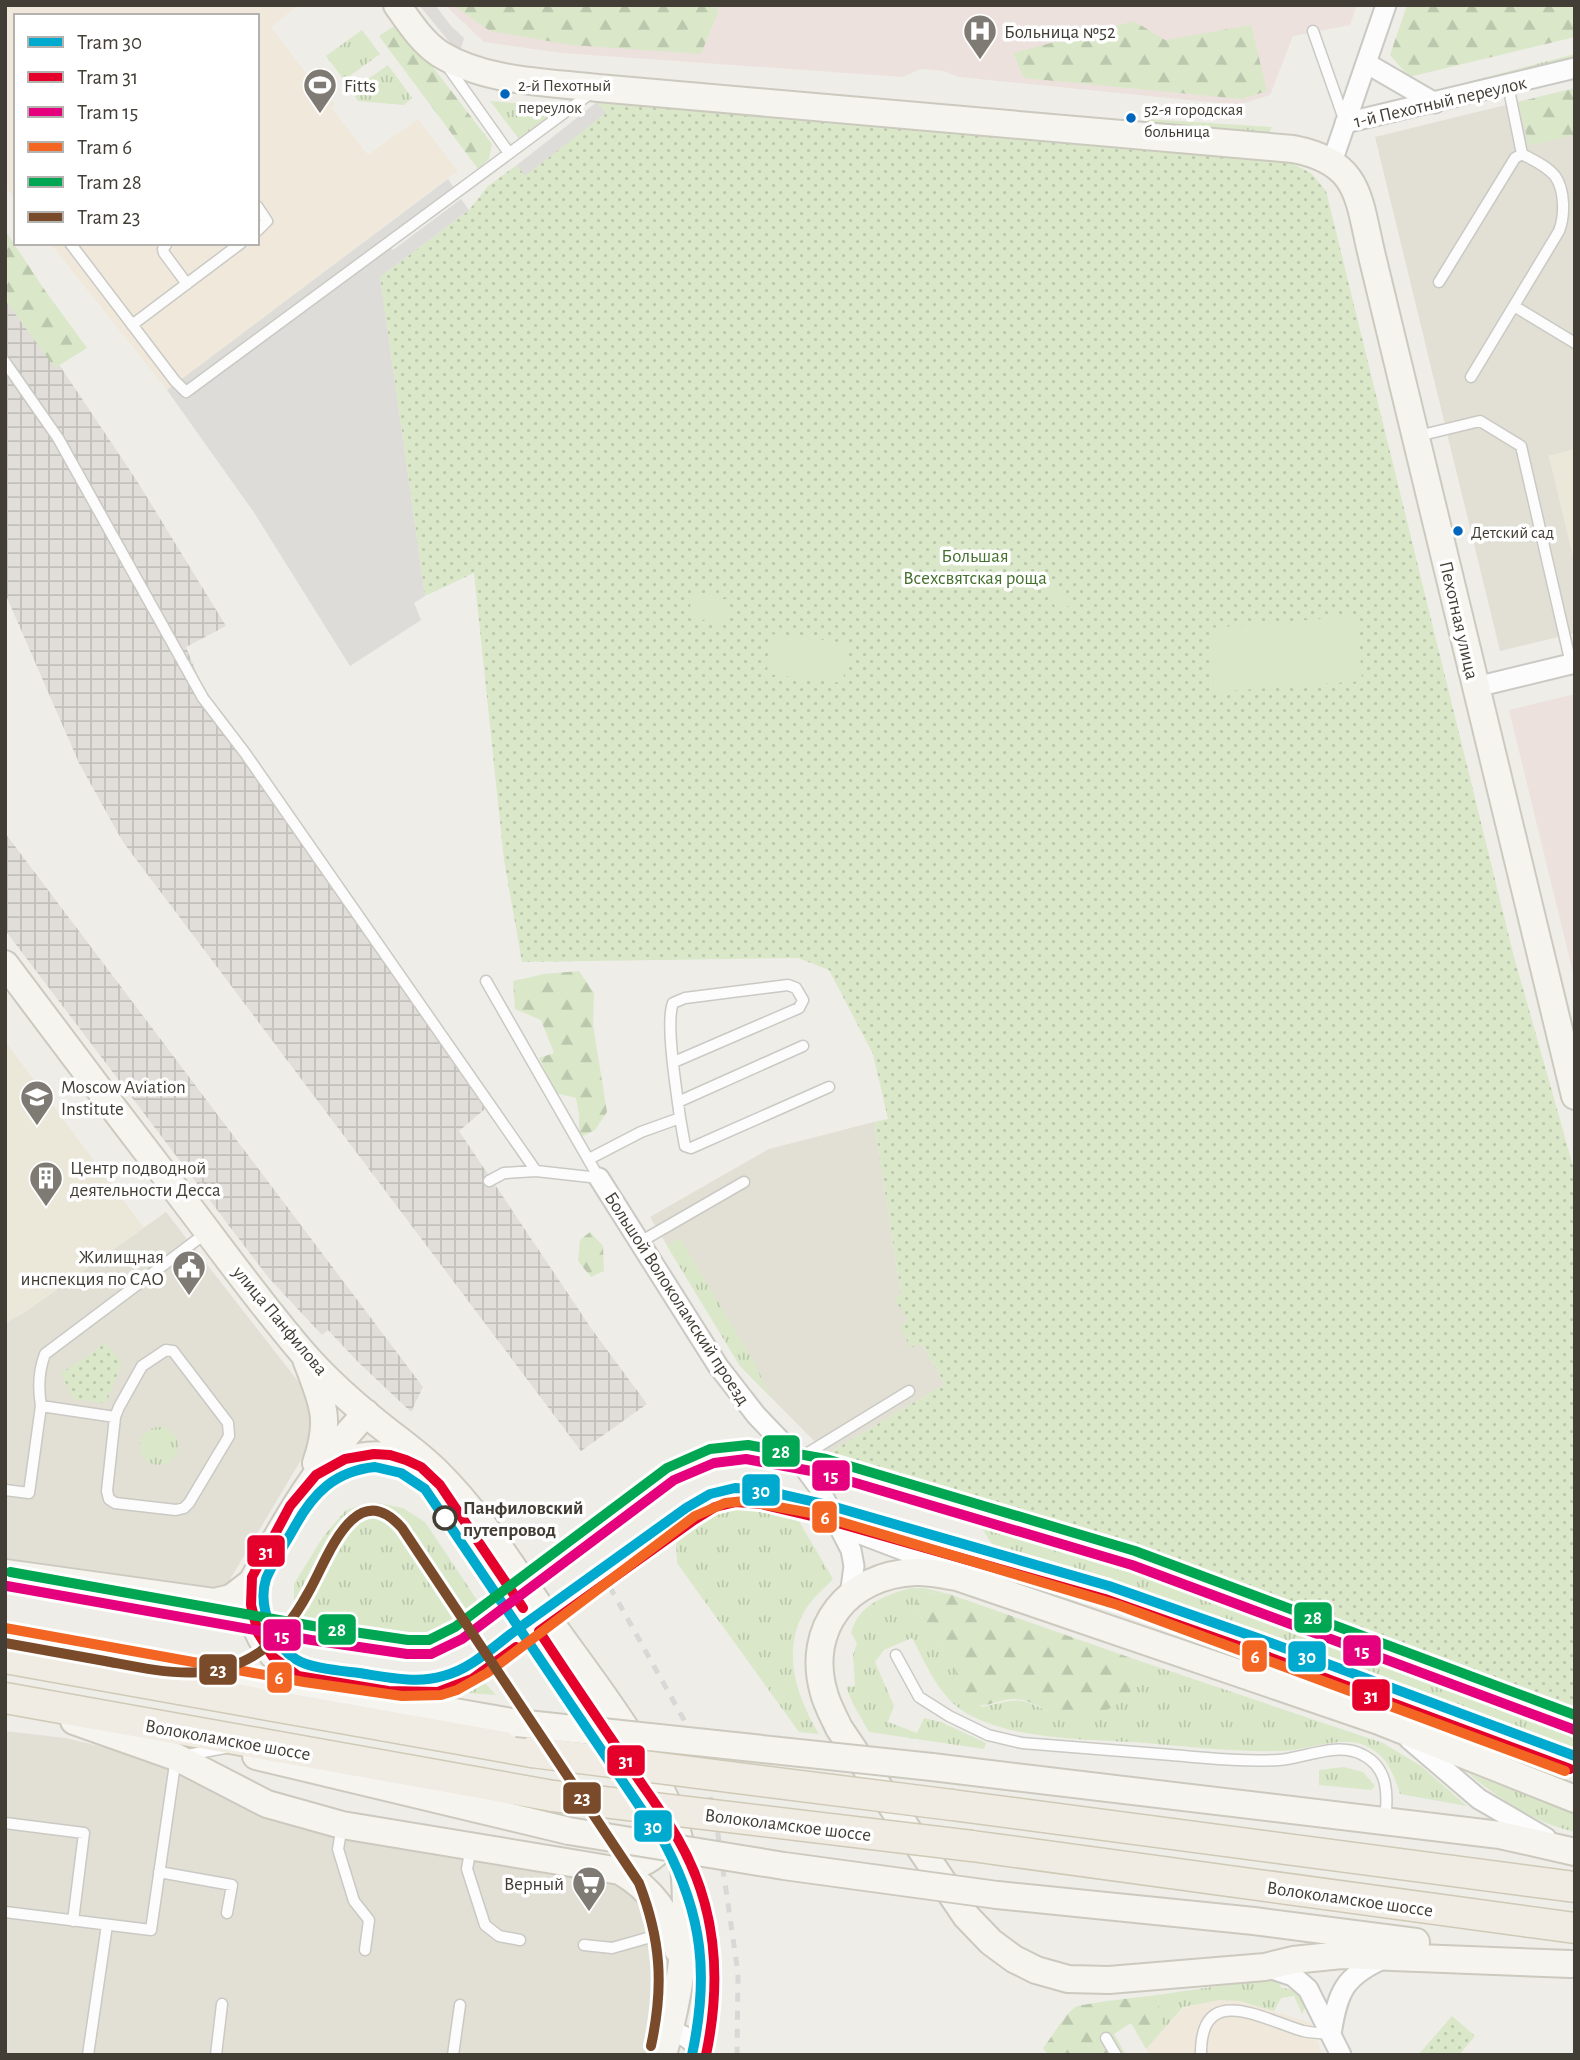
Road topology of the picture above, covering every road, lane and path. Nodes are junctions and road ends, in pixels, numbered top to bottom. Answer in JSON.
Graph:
{"nodes":[{"id":1,"x":397,"y":5,"type":"edge"},
{"id":2,"x":1386,"y":5,"type":"edge"},
{"id":3,"x":1313,"y":31,"type":"dead end"},
{"id":4,"x":438,"y":52,"type":"junction"},
{"id":5,"x":1366,"y":63,"type":"junction"},
{"id":6,"x":1575,"y":68,"type":"edge"},
{"id":7,"x":1508,"y":85,"type":"junction"},
{"id":8,"x":598,"y":88,"type":"junction"},
{"id":9,"x":1435,"y":103,"type":"junction"},
{"id":10,"x":1345,"y":123,"type":"junction"},
{"id":11,"x":509,"y":153,"type":"junction"},
{"id":12,"x":1522,"y":154,"type":"junction"},
{"id":13,"x":1328,"y":160,"type":"junction"},
{"id":14,"x":259,"y":209,"type":"edge"},
{"id":15,"x":259,"y":229,"type":"edge"},
{"id":16,"x":71,"y":245,"type":"edge"},
{"id":17,"x":166,"y":245,"type":"edge"},
{"id":18,"x":238,"y":245,"type":"edge"},
{"id":19,"x":1439,"y":282,"type":"dead end"},
{"id":20,"x":187,"y":284,"type":"junction"},
{"id":21,"x":1514,"y":306,"type":"junction"},
{"id":22,"x":132,"y":325,"type":"junction"},
{"id":23,"x":1575,"y":343,"type":"edge"},
{"id":24,"x":5,"y":362,"type":"edge"},
{"id":25,"x":1471,"y":377,"type":"dead end"},
{"id":26,"x":1417,"y":436,"type":"junction"},
{"id":27,"x":1573,"y":663,"type":"edge"},
{"id":28,"x":1476,"y":687,"type":"junction"},
{"id":29,"x":5,"y":964,"type":"edge"},
{"id":30,"x":486,"y":981,"type":"dead end"},
{"id":31,"x":803,"y":1046,"type":"dead end"},
{"id":32,"x":674,"y":1062,"type":"junction"},
{"id":33,"x":829,"y":1087,"type":"dead end"},
{"id":34,"x":1575,"y":1096,"type":"edge"},
{"id":35,"x":678,"y":1102,"type":"junction"},
{"id":36,"x":680,"y":1118,"type":"junction"},
{"id":37,"x":589,"y":1159,"type":"junction"},
{"id":38,"x":536,"y":1171,"type":"junction"},
{"id":39,"x":600,"y":1178,"type":"junction"},
{"id":40,"x":488,"y":1181,"type":"dead end"},
{"id":41,"x":744,"y":1182,"type":"dead end"},
{"id":42,"x":208,"y":1231,"type":"junction"},
{"id":43,"x":640,"y":1242,"type":"junction"},
{"id":44,"x":305,"y":1355,"type":"junction"},
{"id":45,"x":909,"y":1391,"type":"dead end"},
{"id":46,"x":41,"y":1406,"type":"junction"},
{"id":47,"x":366,"y":1413,"type":"junction"},
{"id":48,"x":115,"y":1417,"type":"junction"},
{"id":49,"x":798,"y":1459,"type":"junction"},
{"id":50,"x":308,"y":1485,"type":"junction"},
{"id":51,"x":450,"y":1488,"type":"junction"},
{"id":52,"x":5,"y":1490,"type":"edge"},
{"id":53,"x":836,"y":1517,"type":"junction"},
{"id":54,"x":5,"y":1573,"type":"edge"},
{"id":55,"x":957,"y":1577,"type":"junction"},
{"id":56,"x":252,"y":1582,"type":"junction"},
{"id":57,"x":850,"y":1596,"type":"junction"},
{"id":58,"x":896,"y":1655,"type":"dead end"},
{"id":59,"x":5,"y":1658,"type":"edge"},
{"id":60,"x":104,"y":1677,"type":"junction"},
{"id":61,"x":5,"y":1699,"type":"edge"},
{"id":62,"x":381,"y":1699,"type":"junction"},
{"id":63,"x":1379,"y":1721,"type":"junction"},
{"id":64,"x":164,"y":1727,"type":"junction"},
{"id":65,"x":225,"y":1748,"type":"junction"},
{"id":66,"x":176,"y":1758,"type":"junction"},
{"id":67,"x":1575,"y":1800,"type":"edge"},
{"id":68,"x":669,"y":1807,"type":"junction"},
{"id":69,"x":1385,"y":1821,"type":"junction"},
{"id":70,"x":5,"y":1823,"type":"edge"},
{"id":71,"x":342,"y":1825,"type":"junction"},
{"id":72,"x":471,"y":1846,"type":"junction"},
{"id":73,"x":1572,"y":1851,"type":"edge"},
{"id":74,"x":620,"y":1871,"type":"junction"},
{"id":75,"x":159,"y":1872,"type":"junction"},
{"id":76,"x":1575,"y":1887,"type":"edge"},
{"id":77,"x":5,"y":1912,"type":"edge"},
{"id":78,"x":227,"y":1913,"type":"dead end"},
{"id":79,"x":73,"y":1921,"type":"junction"},
{"id":80,"x":107,"y":1925,"type":"junction"},
{"id":81,"x":1575,"y":1928,"type":"edge"},
{"id":82,"x":672,"y":1931,"type":"junction"},
{"id":83,"x":520,"y":1940,"type":"dead end"},
{"id":84,"x":584,"y":1945,"type":"dead end"},
{"id":85,"x":365,"y":1950,"type":"dead end"},
{"id":86,"x":1390,"y":1955,"type":"junction"},
{"id":87,"x":1573,"y":1965,"type":"edge"},
{"id":88,"x":680,"y":1966,"type":"junction"},
{"id":89,"x":1265,"y":1967,"type":"junction"},
{"id":90,"x":222,"y":2004,"type":"dead end"},
{"id":91,"x":460,"y":2005,"type":"dead end"},
{"id":92,"x":1331,"y":2034,"type":"junction"},
{"id":93,"x":1106,"y":2038,"type":"dead end"},
{"id":94,"x":666,"y":2043,"type":"edge"},
{"id":95,"x":1203,"y":2054,"type":"edge"},
{"id":96,"x":88,"y":2055,"type":"edge"},
{"id":97,"x":216,"y":2055,"type":"edge"},
{"id":98,"x":453,"y":2055,"type":"edge"},
{"id":99,"x":699,"y":2055,"type":"edge"},
{"id":100,"x":1116,"y":2055,"type":"edge"},
{"id":101,"x":1340,"y":2055,"type":"edge"}],
"edges":[{"from":1,"to":4,"type":"street"},
{"from":2,"to":5,"type":"street"},
{"from":3,"to":10,"type":"lane"},
{"from":4,"to":8,"type":"street"},
{"from":4,"to":11,"type":"lane"},
{"from":5,"to":9,"type":"street"},
{"from":5,"to":10,"type":"street"},
{"from":6,"to":7,"type":"street","name":"1-й Пехотный переулок"},
{"from":7,"to":9,"type":"street","name":"1-й Пехотный переулок"},
{"from":7,"to":12,"type":"lane"},
{"from":8,"to":11,"type":"lane"},
{"from":8,"to":13,"type":"street"},
{"from":9,"to":10,"type":"street","name":"1-й Пехотный переулок"},
{"from":10,"to":13,"type":"street","name":"1-й Пехотный переулок"},
{"from":11,"to":22,"type":"lane"},
{"from":12,"to":19,"type":"lane"},
{"from":12,"to":21,"type":"lane"},
{"from":13,"to":26,"type":"street","name":"Пехотная улица"},
{"from":14,"to":15,"type":"lane"},
{"from":16,"to":22,"type":"lane"},
{"from":17,"to":20,"type":"lane"},
{"from":18,"to":20,"type":"lane"},
{"from":20,"to":22,"type":"lane"},
{"from":21,"to":23,"type":"lane"},
{"from":21,"to":25,"type":"lane"},
{"from":24,"to":38,"type":"lane"},
{"from":26,"to":27,"type":"lane"},
{"from":26,"to":28,"type":"street","name":"Пехотная улица"},
{"from":27,"to":28,"type":"street"},
{"from":28,"to":34,"type":"street","name":"Пехотная улица"},
{"from":29,"to":42,"type":"street","name":"улица Панфилова"},
{"from":30,"to":37,"type":"lane"},
{"from":31,"to":35,"type":"lane"},
{"from":32,"to":32,"type":"lane"},
{"from":32,"to":35,"type":"lane"},
{"from":33,"to":36,"type":"lane"},
{"from":35,"to":36,"type":"lane"},
{"from":36,"to":37,"type":"lane"},
{"from":37,"to":39,"type":"lane"},
{"from":38,"to":39,"type":"lane"},
{"from":38,"to":40,"type":"lane"},
{"from":39,"to":43,"type":"street","name":"Большой Волоколамский проезд"},
{"from":41,"to":43,"type":"lane"},
{"from":42,"to":44,"type":"street","name":"улица Панфилова"},
{"from":42,"to":46,"type":"lane"},
{"from":43,"to":49,"type":"street","name":"Большой Волоколамский проезд"},
{"from":44,"to":47,"type":"street","name":"улица Панфилова"},
{"from":44,"to":50,"type":"street"},
{"from":45,"to":49,"type":"lane"},
{"from":46,"to":48,"type":"lane"},
{"from":46,"to":52,"type":"lane"},
{"from":47,"to":50,"type":"street"},
{"from":47,"to":51,"type":"street","name":"улица Панфилова"},
{"from":48,"to":48,"type":"lane"},
{"from":49,"to":53,"type":"street","name":"Большой Волоколамский проезд"},
{"from":50,"to":51,"type":"street"},
{"from":50,"to":56,"type":"street"},
{"from":51,"to":68,"type":"street","name":"улица Панфилова"},
{"from":53,"to":55,"type":"street"},
{"from":53,"to":57,"type":"street","name":"Большой Волоколамский проезд"},
{"from":54,"to":56,"type":"street"},
{"from":55,"to":57,"type":"street"},
{"from":55,"to":63,"type":"street"},
{"from":56,"to":62,"type":"street"},
{"from":57,"to":89,"type":"street"},
{"from":58,"to":69,"type":"lane"},
{"from":59,"to":60,"type":"main road","name":"Волоколамское шоссе"},
{"from":60,"to":62,"type":"street","name":"Волоколамское шоссе"},
{"from":60,"to":76,"type":"main road","name":"Волоколамское шоссе","bridge":true},
{"from":61,"to":64,"type":"main road","name":"Волоколамское шоссе"},
{"from":61,"to":66,"type":"street"},
{"from":62,"to":69,"type":"street","name":"Волоколамское шоссе","bridge":true},
{"from":63,"to":67,"type":"street"},
{"from":63,"to":73,"type":"street"},
{"from":64,"to":65,"type":"street","name":"Волоколамское шоссе"},
{"from":64,"to":81,"type":"main road","name":"Волоколамское шоссе","bridge":true},
{"from":65,"to":66,"type":"lane"},
{"from":65,"to":87,"type":"street","name":"Волоколамское шоссе","bridge":true},
{"from":66,"to":71,"type":"street"},
{"from":66,"to":75,"type":"lane"},
{"from":68,"to":74,"type":"street"},
{"from":68,"to":88,"type":"street","name":"улица Панфилова"},
{"from":69,"to":73,"type":"street","name":"Волоколамское шоссе"},
{"from":70,"to":79,"type":"lane"},
{"from":71,"to":72,"type":"street"},
{"from":71,"to":85,"type":"lane"},
{"from":72,"to":74,"type":"street"},
{"from":72,"to":83,"type":"lane"},
{"from":74,"to":82,"type":"street"},
{"from":75,"to":78,"type":"lane"},
{"from":75,"to":80,"type":"lane"},
{"from":77,"to":79,"type":"lane"},
{"from":79,"to":80,"type":"lane"},
{"from":80,"to":96,"type":"lane"},
{"from":82,"to":84,"type":"lane"},
{"from":82,"to":88,"type":"street"},
{"from":86,"to":87,"type":"street"},
{"from":86,"to":89,"type":"street"},
{"from":86,"to":92,"type":"street"},
{"from":88,"to":94,"type":"street","name":"улица Панфилова"},
{"from":89,"to":92,"type":"street"},
{"from":90,"to":97,"type":"lane"},
{"from":91,"to":98,"type":"lane"},
{"from":92,"to":95,"type":"lane"},
{"from":92,"to":101,"type":"street"},
{"from":93,"to":100,"type":"lane"},
{"from":94,"to":99,"type":"street"}]}
